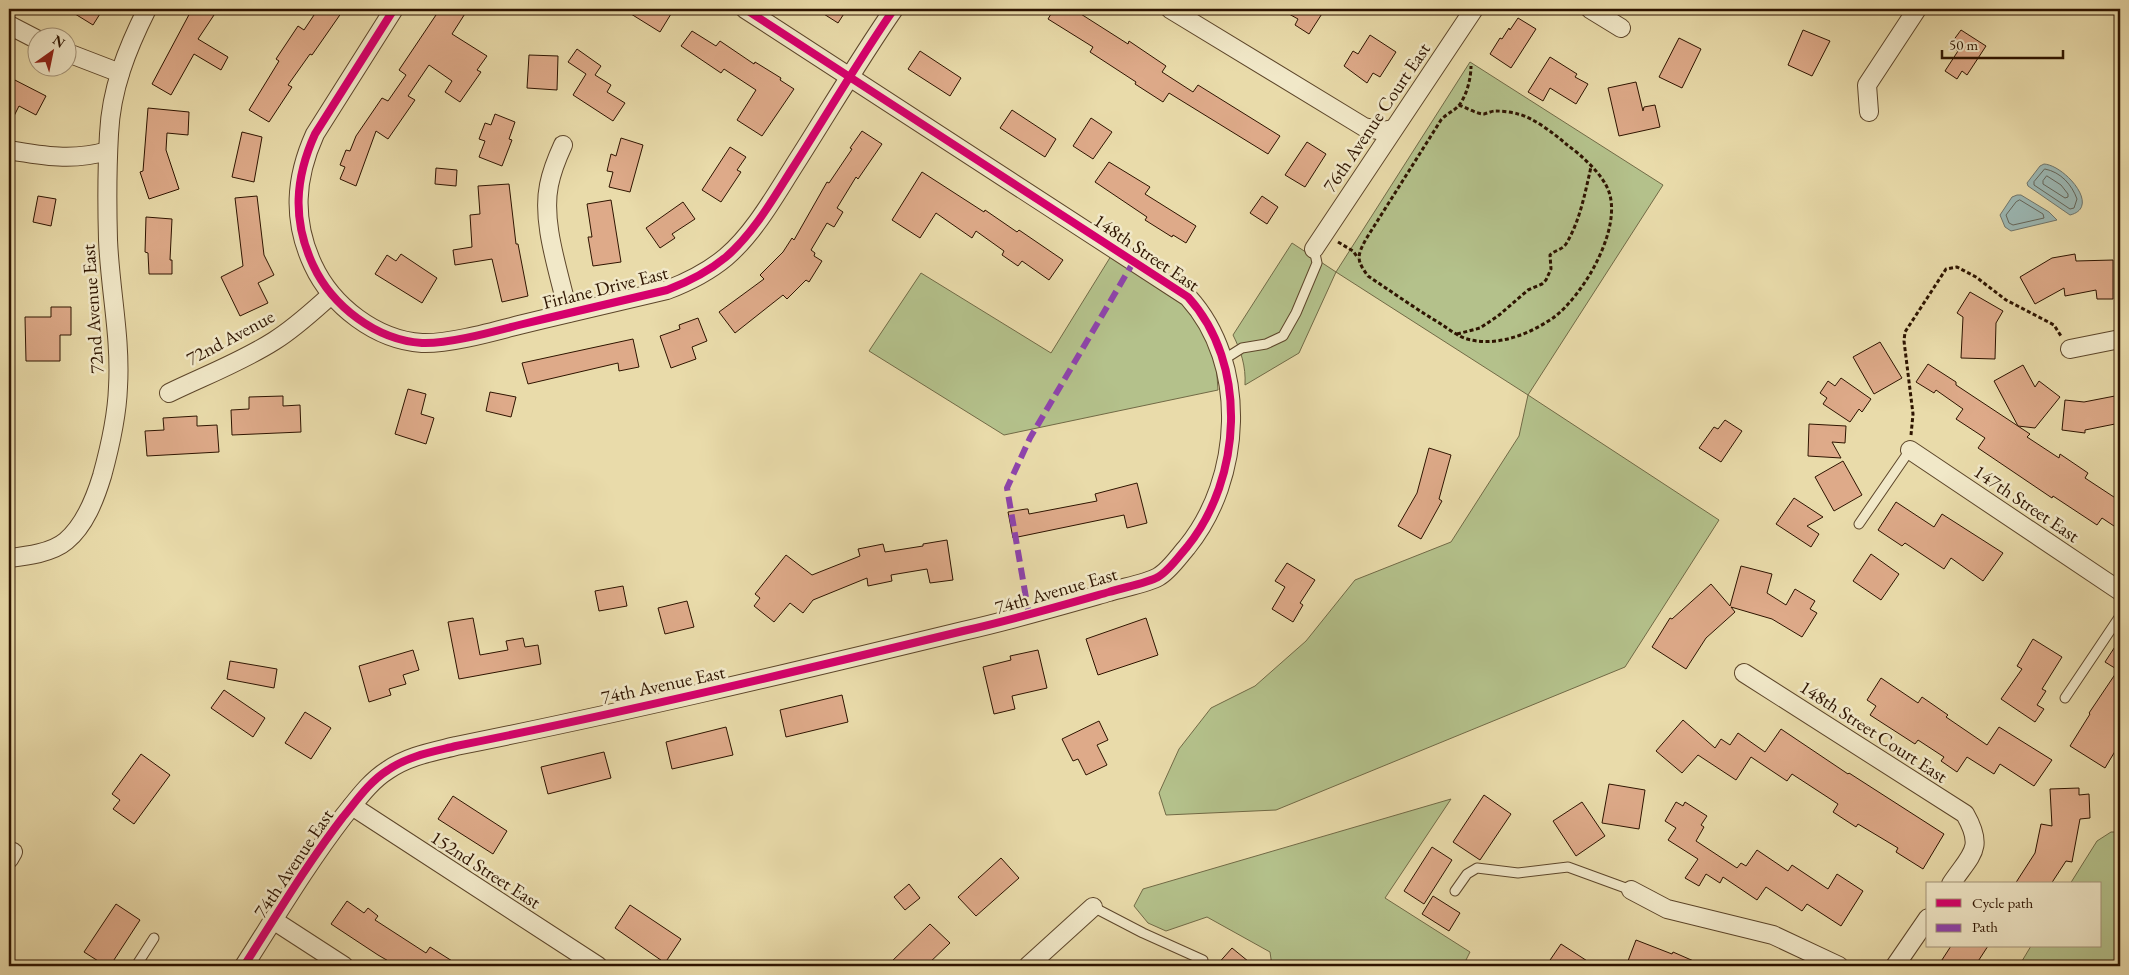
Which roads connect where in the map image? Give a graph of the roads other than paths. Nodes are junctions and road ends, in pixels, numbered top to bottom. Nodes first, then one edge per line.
1 (146, 9) edge
2 (394, 9) edge
3 (745, 9) edge
4 (894, 9) edge
5 (1170, 9) edge
6 (1474, 9) edge
7 (1590, 9) edge
8 (1917, 9) edge
9 (9, 25) edge
10 (1621, 28) dead end
11 (28, 35) edge
12 (78, 57) edge
13 (120, 73) junction
14 (847, 80) junction
15 (1870, 112) dead end
16 (1393, 129) junction
17 (563, 145) dead end
18 (9, 150) edge
19 (103, 152) junction
20 (1314, 249) joint
21 (331, 295) junction
22 (568, 313) junction
23 (2120, 340) edge
24 (2070, 349) road end
25 (1223, 360) junction
26 (169, 393) dead end
27 (1910, 450) joint
28 (1859, 524) dead end
29 (9, 558) edge
30 (1177, 559) joint
31 (2120, 591) edge
32 (2120, 616) edge
33 (1744, 673) dead end
34 (2065, 698) dead end
35 (352, 806) junction
36 (1952, 882) edge
37 (1632, 890) joint
38 (1455, 891) dead end
39 (1093, 907) joint
40 (273, 920) junction
41 (1926, 921) edge
42 (154, 938) dead end
43 (1203, 960) dead end
44 (136, 966) edge
45 (244, 966) edge
46 (344, 966) edge
47 (598, 966) edge
48 (1028, 966) edge
49 (1839, 966) edge
50 (1895, 966) edge

1 - 13 street, 72nd Avenue East
2 - 21 street, Firlane Drive East
3 - 14 street, 148th Street East
4 - 14 street, Firlane Drive East
5 - 16 street
6 - 16 street, 76th Avenue Court East
7 - 10 street
8 - 15 street
9 - 11 street
12 - 13 street
13 - 19 street, 72nd Avenue East
14 - 22 street, Firlane Drive East
14 - 25 street, 148th Street East
16 - 20 street, 76th Avenue Court East
17 - 22 street
18 - 19 street
19 - 29 street, 72nd Avenue East
20 - 25 lane
21 - 22 street, Firlane Drive East
21 - 26 street, 72nd Avenue
23 - 24 street
25 - 30 street, 148th Street East
27 - 28 lane
27 - 31 street, 147th Street East
30 - 35 street, 74th Avenue East
32 - 34 lane
33 - 36 street, 148th Street Court East
35 - 40 street, 74th Avenue East
35 - 47 street, 152nd Street East
37 - 38 lane
37 - 49 street
39 - 43 lane
39 - 48 street
40 - 45 street, 74th Avenue East
40 - 46 street
41 - 50 street
42 - 44 lane

